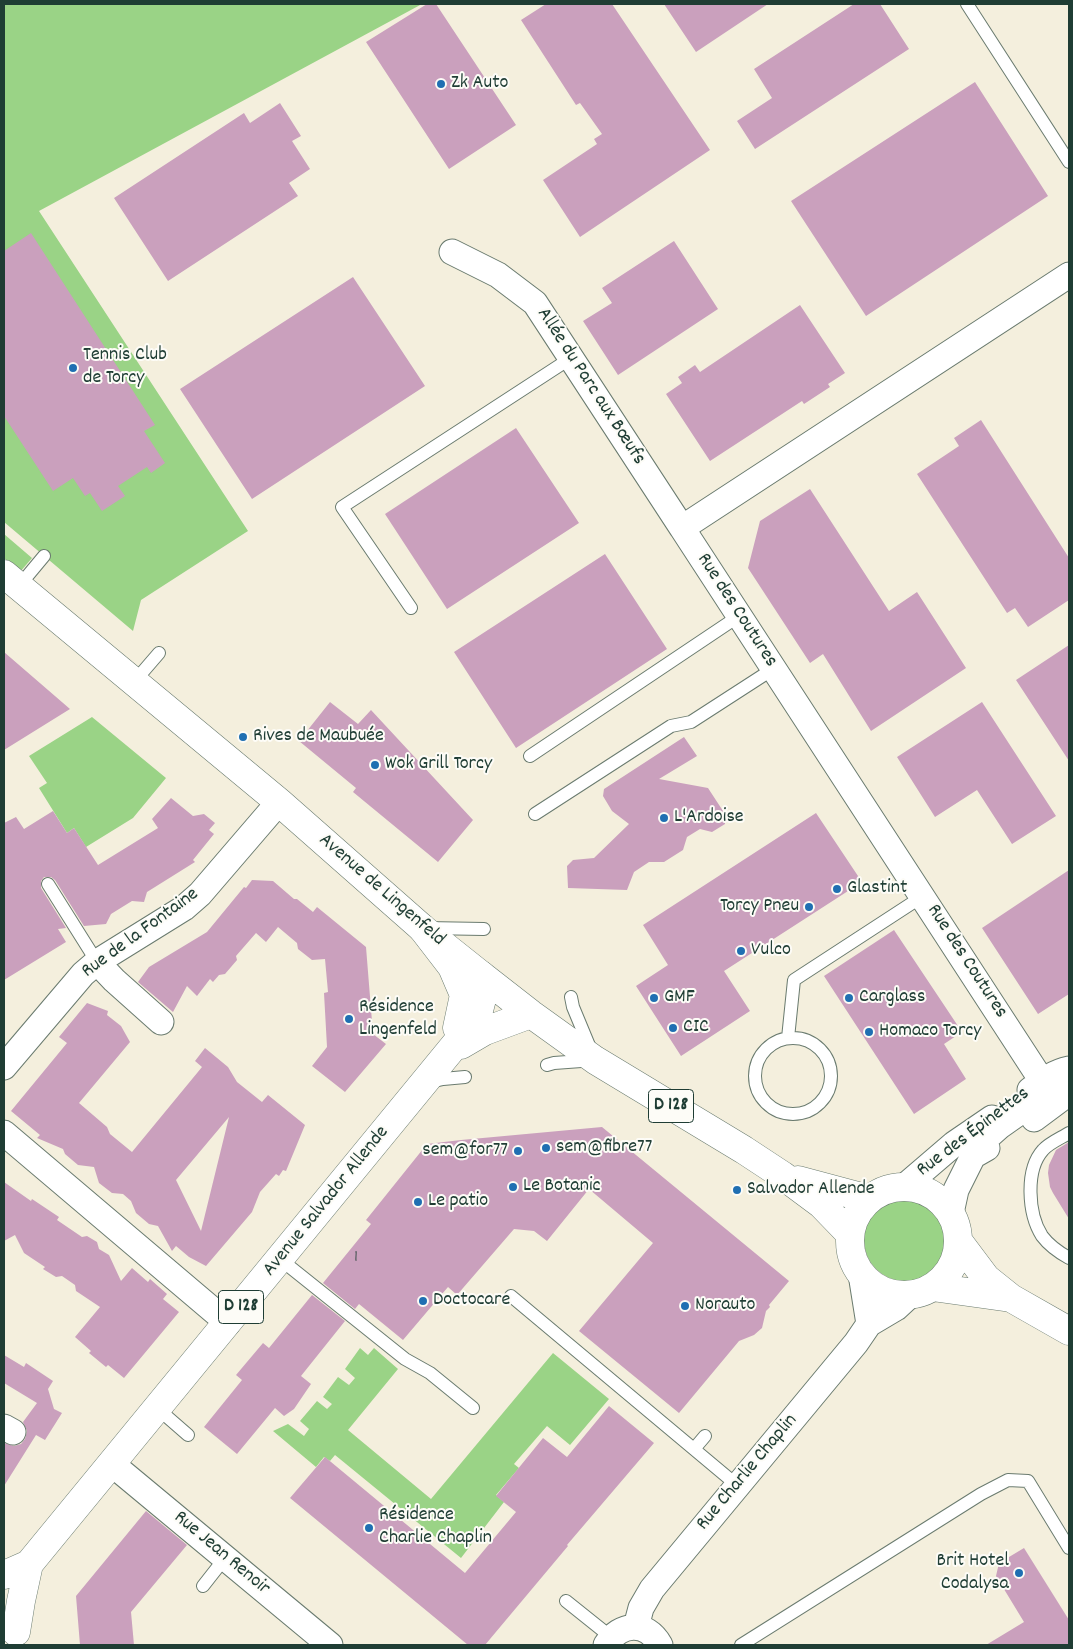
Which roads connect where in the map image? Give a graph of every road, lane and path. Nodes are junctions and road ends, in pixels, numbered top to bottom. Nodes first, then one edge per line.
1 (967, 4) edge
2 (1069, 162) edge
3 (452, 252) dead end
4 (1069, 275) edge
5 (571, 358) junction
6 (682, 528) junction
7 (44, 556) dead end
8 (11, 580) edge
9 (412, 608) dead end
10 (739, 616) junction
11 (159, 653) dead end
12 (773, 669) junction
13 (134, 682) junction
14 (530, 756) dead end
15 (279, 802) junction
16 (535, 814) dead end
17 (48, 884) dead end
18 (923, 896) junction
19 (422, 928) junction
20 (484, 929) dead end
21 (97, 962) junction
22 (481, 975) junction
23 (571, 997) dead end
24 (524, 1009) junction
25 (477, 1018) junction
26 (161, 1022) dead end
27 (788, 1038) junction
28 (453, 1049) junction
29 (595, 1060) junction
30 (547, 1065) dead end
31 (4, 1066) edge
32 (1069, 1069) edge
33 (465, 1077) dead end
34 (1042, 1081) junction
35 (425, 1083) junction
36 (1069, 1092) edge
37 (4, 1133) edge
38 (1069, 1133) edge
39 (973, 1156) junction
40 (782, 1175) junction
41 (905, 1186) junction
42 (869, 1199) junction
43 (951, 1213) junction
44 (850, 1234) junction
45 (959, 1242) junction
46 (1069, 1258) edge
47 (280, 1259) junction
48 (861, 1274) junction
49 (921, 1291) junction
50 (511, 1296) dead end
51 (1011, 1298) junction
52 (228, 1323) junction
53 (869, 1324) junction
54 (1069, 1331) edge
55 (157, 1408) junction
56 (473, 1408) dead end
57 (188, 1435) dead end
58 (705, 1436) dead end
59 (694, 1449) junction
60 (112, 1464) junction
61 (738, 1486) junction
62 (1069, 1548) edge
63 (225, 1558) junction
64 (29, 1564) junction
65 (4, 1575) edge
66 (203, 1586) dead end
67 (566, 1602) dead end
68 (636, 1627) junction
69 (13, 1629) edge
70 (608, 1641) edge
71 (330, 1645) edge
72 (660, 1645) edge
73 (741, 1645) edge

1 - 2 lane
3 - 5 street, Allée du Parc aux Bœufs
4 - 6 street
5 - 6 street, Allée du Parc aux Bœufs
5 - 9 lane
6 - 10 street, Rue des Coutures
7 - 8 lane
8 - 13 main road, Avenue de Lingenfeld / D 128
10 - 12 street, Rue des Coutures
10 - 14 lane
11 - 13 lane
12 - 16 lane
12 - 18 street, Rue des Coutures
13 - 15 main road, Avenue de Lingenfeld / D 128
15 - 19 main road, Avenue de Lingenfeld / D 128
15 - 21 street, Rue de la Fontaine
17 - 21 lane
18 - 27 lane
18 - 34 street, Rue des Coutures
19 - 20 lane
19 - 22 main road, Avenue de Lingenfeld / D 128
19 - 28 main road
21 - 26 street
21 - 31 street, Rue de la Fontaine
22 - 24 main road, Avenue de Lingenfeld / D 128
22 - 25 main road, Avenue Salvador Allende / D 128
23 - 29 lane
24 - 25 main road
24 - 28 main road, Avenue Salvador Allende
24 - 29 main road, Avenue de Lingenfeld / D 128
25 - 28 main road, Avenue Salvador Allende / D 128
27 - 27 lane
28 - 35 main road, Avenue Salvador Allende / D 128
29 - 30 lane
29 - 40 main road, Avenue de Lingenfeld / D 128
32 - 34 street, Rue des Épinettes
33 - 35 lane
34 - 39 street, Rue des Épinettes
34 - 41 street, Rue des Épinettes
35 - 47 main road, Avenue Salvador Allende / D 128
36 - 39 street, Rue des Épinettes
37 - 52 street
38 - 46 lane
39 - 43 street, Rue des Épinettes
40 - 42 main road, Avenue de Lingenfeld / D 128
40 - 44 main road, Avenue de Lingenfeld / D 128
41 - 42 main road
41 - 43 main road
42 - 44 main road
43 - 45 main road
44 - 48 main road
45 - 49 main road
45 - 51 main road
47 - 52 main road, Avenue Salvador Allende / D 128
47 - 56 lane
48 - 49 main road
48 - 53 street
49 - 51 main road
49 - 53 street, Rue Charlie Chaplin
50 - 59 lane
51 - 54 main road
52 - 55 main road, Avenue Salvador Allende / D 128
53 - 61 street, Rue Charlie Chaplin
55 - 57 lane
55 - 60 main road, Avenue Salvador Allende / D 128
58 - 59 lane
59 - 61 lane
60 - 63 street, Rue Jean Renoir
60 - 64 main road, Avenue Salvador Allende / D 128
61 - 68 street, Rue Charlie Chaplin
62 - 73 lane
63 - 66 lane
63 - 71 street, Rue Jean Renoir
64 - 65 main road, Avenue Salvador Allende / D 128
64 - 69 main road, Avenue Salvador Allende / D 128
67 - 70 lane
68 - 70 street
68 - 72 street

